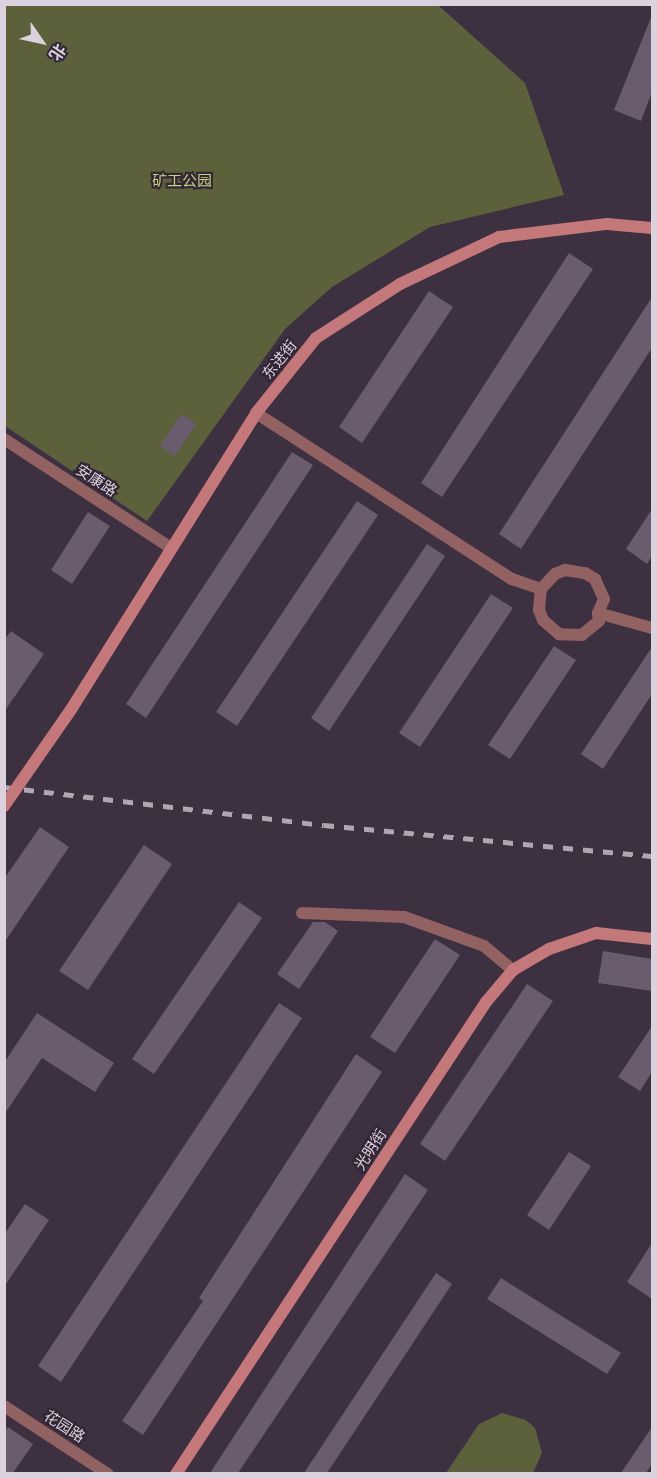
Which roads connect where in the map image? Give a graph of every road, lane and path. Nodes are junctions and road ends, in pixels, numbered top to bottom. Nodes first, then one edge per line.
1 (652, 228) edge
2 (256, 413) junction
3 (4, 439) edge
4 (171, 548) junction
5 (541, 589) junction
6 (598, 613) junction
7 (652, 628) edge
8 (4, 806) edge
9 (303, 914) dead end
10 (652, 939) edge
11 (513, 970) junction
12 (4, 1406) edge
13 (108, 1473) edge
14 (176, 1473) edge

1 - 2 main road, 东进街
2 - 4 main road, 东进街
2 - 5 street
3 - 4 street, 安康路
4 - 8 main road, 东进街, bridge
5 - 6 street
5 - 6 street
6 - 7 street
9 - 11 street
10 - 11 main road, 光明街
11 - 14 main road, 光明街
12 - 13 street, 花园路

